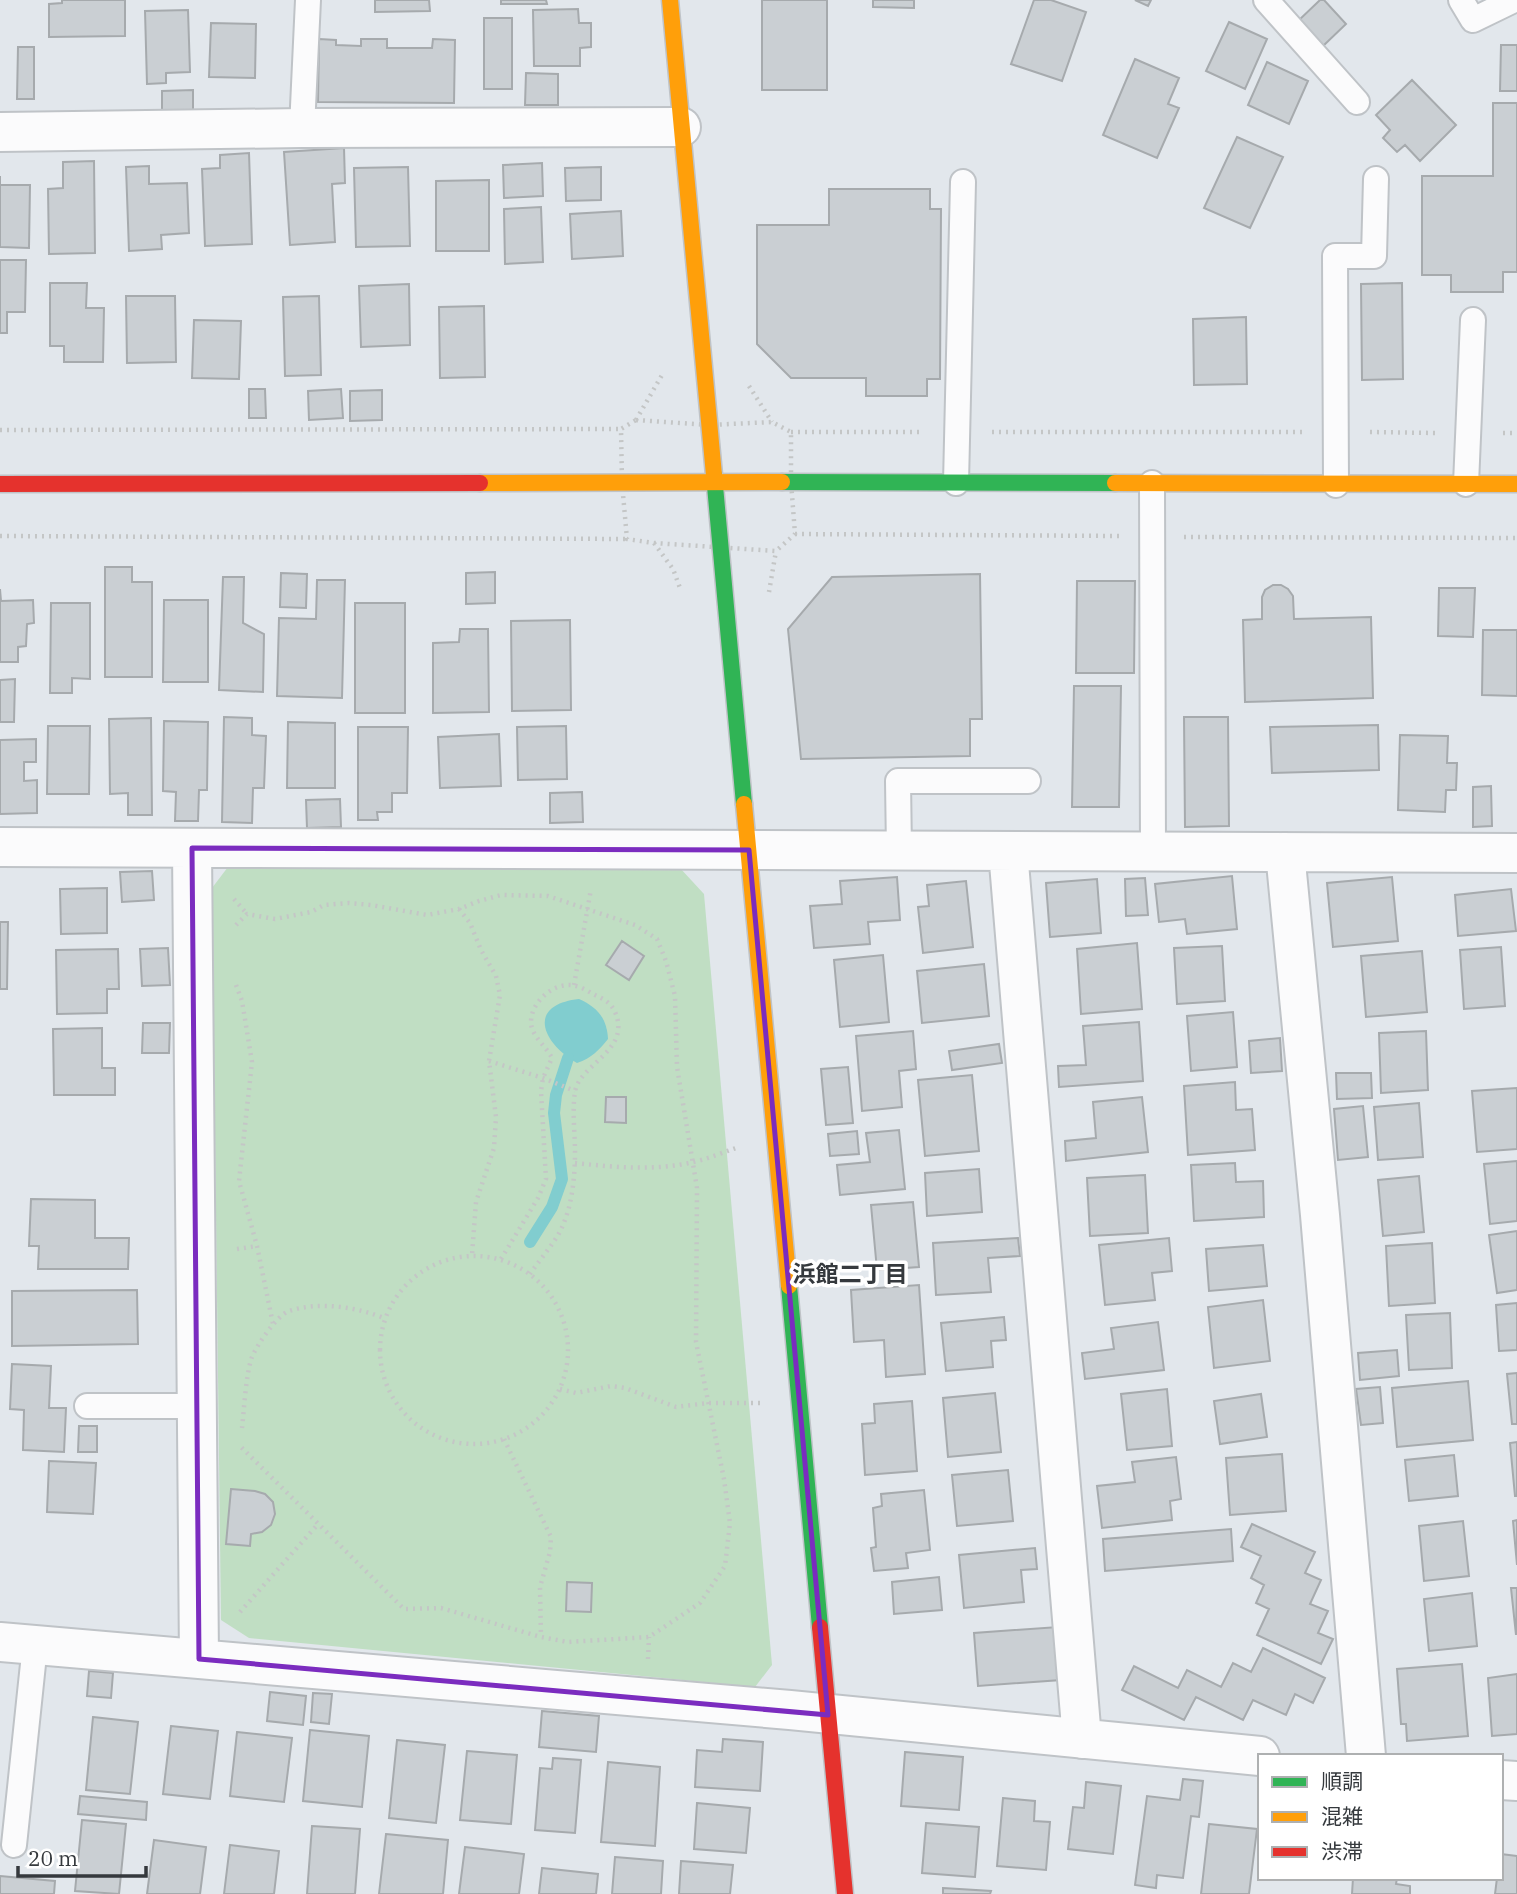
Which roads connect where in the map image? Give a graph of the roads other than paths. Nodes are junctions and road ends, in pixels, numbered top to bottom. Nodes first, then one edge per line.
1 (309, 0) edge
2 (670, 0) edge
3 (1266, 0) edge
4 (1461, 0) edge
5 (1514, 0) edge
6 (1357, 102) dead end
7 (681, 127) junction
8 (302, 128) junction
9 (0, 132) edge
10 (1376, 179) dead end
11 (963, 182) dead end
12 (1473, 320) dead end
13 (716, 482) junction
14 (956, 483) junction
15 (1152, 483) junction
16 (0, 484) edge
17 (1465, 484) junction
18 (1517, 484) edge
19 (1336, 485) junction
20 (1028, 780) dead end
21 (0, 847) edge
22 (192, 849) junction
23 (749, 850) junction
24 (899, 851) junction
25 (1008, 851) junction
26 (1153, 852) junction
27 (1285, 852) junction
28 (1517, 853) edge
29 (87, 1406) dead end
30 (196, 1406) junction
31 (18, 1643) edge
32 (199, 1659) junction
33 (828, 1715) junction
34 (1082, 1739) junction
35 (1366, 1754) edge
36 (1258, 1756) edge
37 (14, 1845) dead end
38 (845, 1894) edge

1 - 8 lane
2 - 7 street
3 - 6 lane
4 - 5 lane
7 - 8 street
7 - 13 street
8 - 9 street
10 - 19 lane
11 - 14 lane
12 - 17 lane
13 - 14 street
13 - 16 street
13 - 23 street
14 - 15 street
15 - 19 street
15 - 26 lane
17 - 18 street
17 - 19 street
20 - 24 lane
21 - 22 street
22 - 23 street
22 - 30 street
23 - 24 street
23 - 33 street
24 - 25 street
25 - 26 street
25 - 34 street
26 - 27 street
27 - 28 street
27 - 35 street
29 - 30 lane
30 - 32 street
31 - 32 street
31 - 37 lane
32 - 33 street
33 - 34 street
33 - 38 street
34 - 36 street

